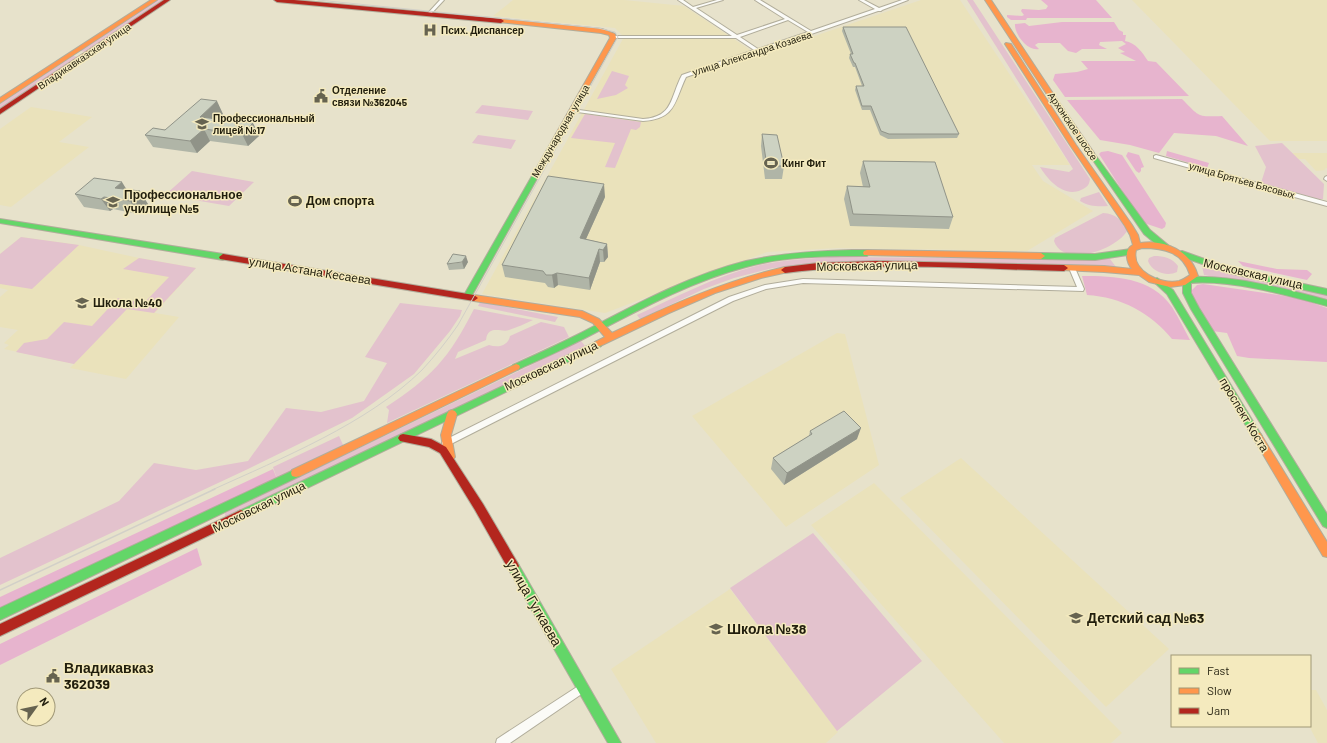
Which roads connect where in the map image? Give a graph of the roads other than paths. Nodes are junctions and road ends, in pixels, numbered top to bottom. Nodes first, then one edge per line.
1 (154, 0) edge
2 (167, 0) edge
3 (277, 0) edge
4 (442, 0) edge
5 (680, 0) edge
6 (721, 0) edge
7 (757, 0) edge
8 (861, 0) edge
9 (906, 0) edge
10 (979, 0) edge
11 (988, 0) edge
12 (693, 8) junction
13 (880, 10) junction
14 (429, 14) junction
15 (788, 19) junction
16 (812, 33) junction
17 (612, 35) junction
18 (736, 37) junction
19 (758, 51) junction
20 (0, 101) edge
21 (572, 110) junction
22 (0, 112) edge
23 (1156, 156) dead end
24 (1327, 204) edge
25 (0, 221) edge
26 (1165, 247) junction
27 (1134, 249) junction
28 (1179, 253) junction
29 (1072, 268) junction
30 (1141, 273) junction
31 (1157, 281) junction
32 (1189, 281) junction
33 (1327, 292) edge
34 (468, 297) junction
35 (1327, 303) edge
36 (600, 327) junction
37 (611, 338) junction
38 (452, 414) junction
39 (403, 438) junction
40 (446, 443) junction
41 (452, 465) junction
42 (1327, 523) edge
43 (1327, 552) edge
44 (0, 614) edge
45 (0, 630) edge
46 (583, 688) junction
47 (501, 743) edge
48 (614, 743) edge

1 - 20 main road, Владикавказская улица
2 - 22 main road, Владикавказская улица
3 - 14 main road
4 - 14 street
5 - 12 street
6 - 12 street
7 - 15 street
8 - 13 street
9 - 13 street, улица Александра Козаева
10 - 27 main road, Архонское шоссе
11 - 26 main road, Архонское шоссе
12 - 18 street
13 - 16 street, улица Александра Козаева
14 - 17 main road
15 - 16 street
15 - 18 street
16 - 19 street, улица Александра Козаева
17 - 18 street
17 - 21 main road, Международная улица
18 - 19 street
19 - 21 street, улица Александра Козаева
21 - 34 main road, Международная улица
23 - 24 street, улица Брятьев Бясовых
25 - 34 main road, улица Астана Кесаева
26 - 27 main road, Московская улица
26 - 28 main road, Московская улица
27 - 30 main road, Архонское шоссе
27 - 36 main road, Московская улица
28 - 32 main road, проспект Коста
28 - 33 main road, Московская улица
29 - 30 main road, Московская улица
29 - 37 main road, Московская улица
29 - 40 street
30 - 31 main road
31 - 32 main road, Московская улица
31 - 43 main road, проспект Коста
32 - 35 main road, Московская улица
32 - 42 main road, проспект Коста
34 - 36 main road, улица Астана Кесаева
36 - 37 main road, улица Астана Кесаева
36 - 44 main road, Московская улица
37 - 38 main road, Московская улица
38 - 39 main road, Московская улица
38 - 40 main road, улица Гугкаева
39 - 41 main road, улица Гугкаева
39 - 45 main road, Московская улица
40 - 41 main road, улица Гугкаева
41 - 46 main road, улица Гугкаева
46 - 47 street
46 - 48 main road, улица Гугкаева

